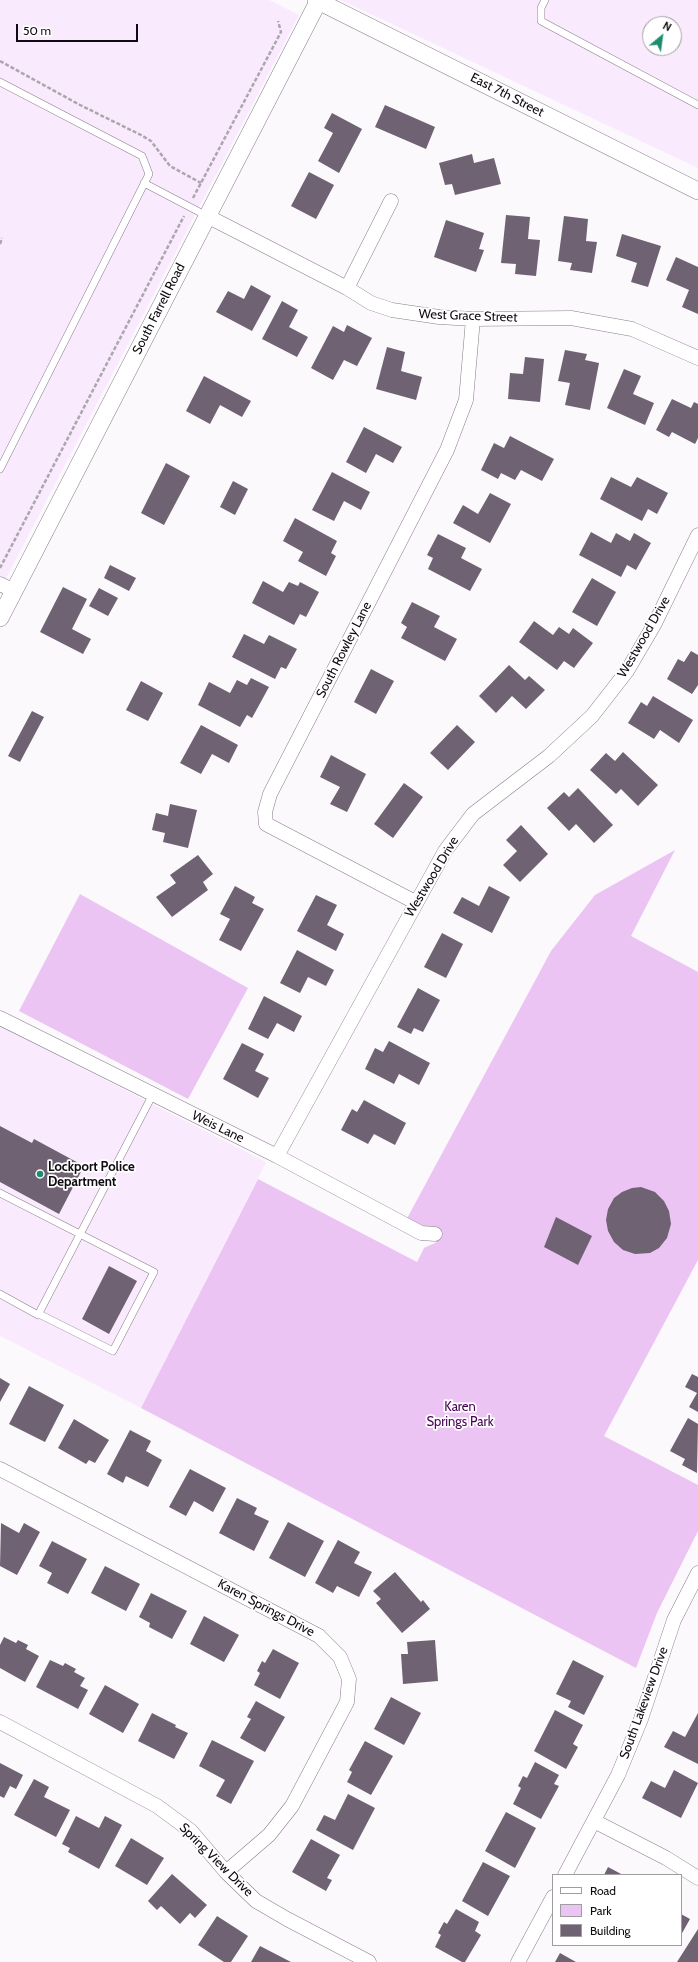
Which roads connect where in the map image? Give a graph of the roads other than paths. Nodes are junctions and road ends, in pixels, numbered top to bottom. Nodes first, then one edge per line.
1 (318, 0) edge
2 (545, 0) edge
3 (0, 82) edge
4 (698, 105) edge
5 (144, 183) junction
6 (698, 191) edge
7 (391, 201) dead end
8 (207, 216) junction
9 (347, 288) junction
10 (474, 319) junction
11 (698, 358) edge
12 (0, 469) edge
13 (698, 535) edge
14 (7, 588) edge
15 (0, 618) edge
16 (415, 902) junction
17 (0, 1018) edge
18 (153, 1094) junction
19 (277, 1156) junction
20 (0, 1193) edge
21 (435, 1234) dead end
22 (80, 1235) junction
23 (0, 1294) edge
24 (39, 1314) junction
25 (0, 1469) edge
26 (698, 1573) edge
27 (0, 1722) edge
28 (594, 1821) junction
29 (226, 1872) junction
30 (566, 1874) edge
31 (698, 1878) edge
32 (552, 1899) edge
33 (369, 1962) edge
34 (518, 1962) edge

1 - 6 street, East 7th Street
1 - 8 street, South Farrell Road
2 - 4 lane
3 - 5 lane
5 - 8 lane
5 - 12 lane
7 - 9 street
8 - 9 street, West Grace Street
8 - 14 street, South Farrell Road
9 - 10 street, West Grace Street
10 - 11 street, West Grace Street
10 - 16 street, South Rowley Lane
13 - 16 street, Westwood Drive
14 - 15 street, South Farrell Road
16 - 19 street, Westwood Drive
17 - 18 street, Weis Lane
18 - 19 street, Weis Lane
18 - 22 lane
19 - 21 street, Weis Lane
20 - 22 lane
22 - 24 lane
22 - 24 lane
23 - 24 lane
25 - 29 street, Karen Springs Drive
26 - 28 street, South Lakeview Drive
27 - 29 street, Spring View Drive
28 - 30 street, South Lakeview Drive
28 - 31 street
29 - 33 street, Spring View Drive
32 - 34 street

